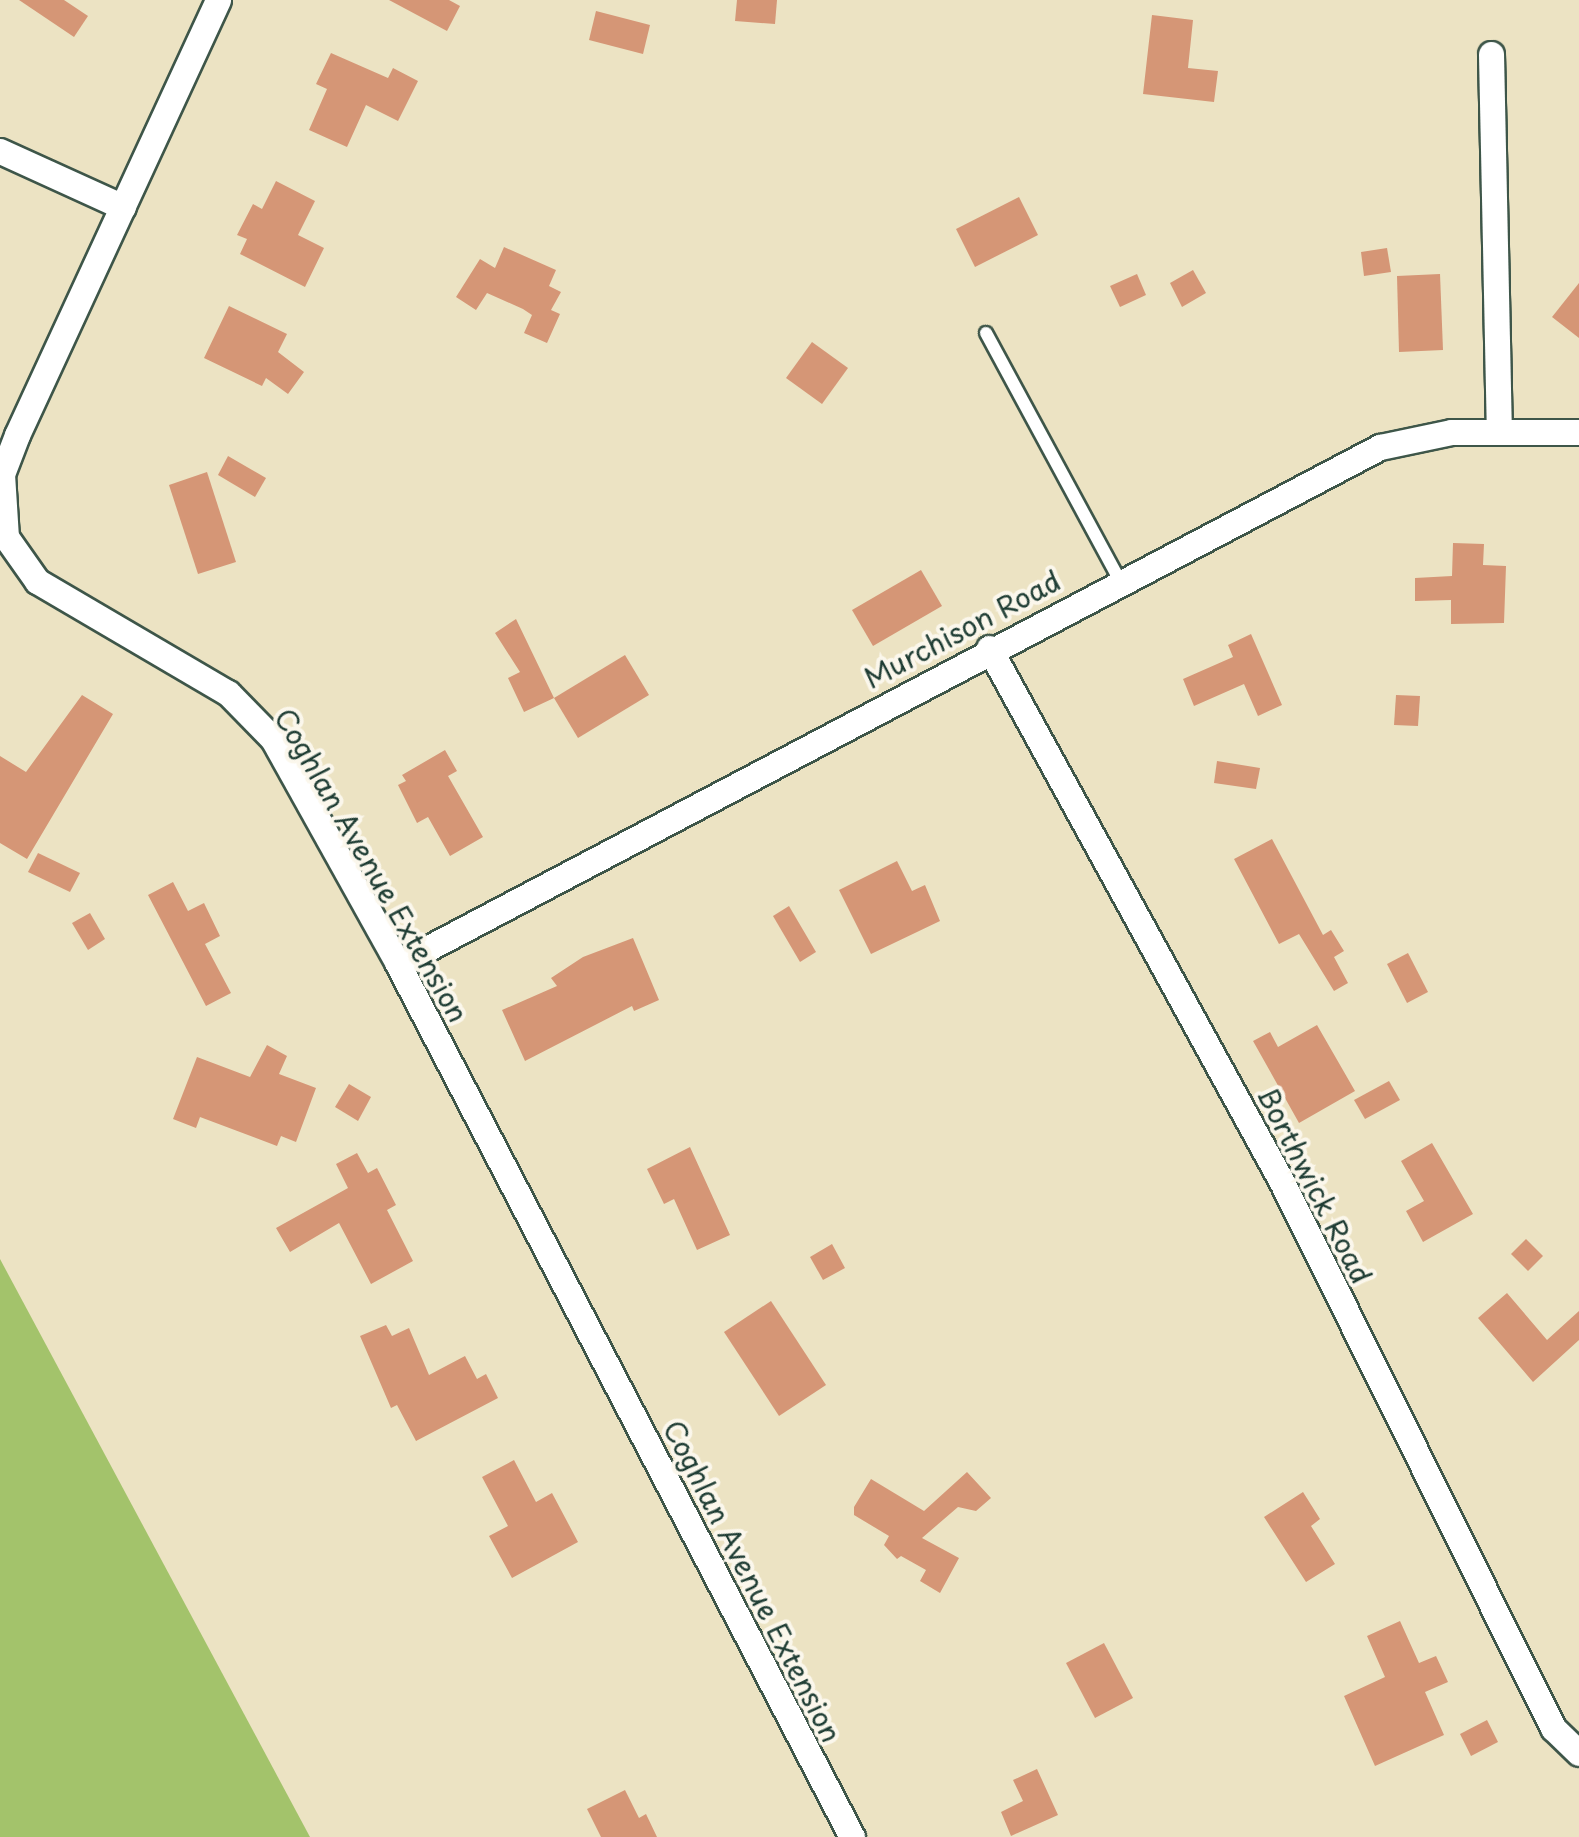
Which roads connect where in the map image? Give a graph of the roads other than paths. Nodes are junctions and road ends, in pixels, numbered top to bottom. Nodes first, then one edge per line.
1 (218, 0) edge
2 (1490, 54) dead end
3 (0, 151) edge
4 (123, 207) junction
5 (986, 334) dead end
6 (1499, 431) junction
7 (1579, 432) edge
8 (1120, 580) junction
9 (989, 648) junction
10 (398, 964) junction
11 (1579, 1752) edge
12 (852, 1837) edge

1 - 4 street, Coghlan Avenue Extension
2 - 6 street
3 - 4 street
4 - 10 street, Coghlan Avenue Extension
5 - 8 lane
6 - 7 street, Murchison Road
6 - 8 street, Murchison Road
8 - 9 street, Murchison Road
9 - 10 street, Murchison Road
9 - 11 street, Borthwick Road
10 - 12 street, Coghlan Avenue Extension

